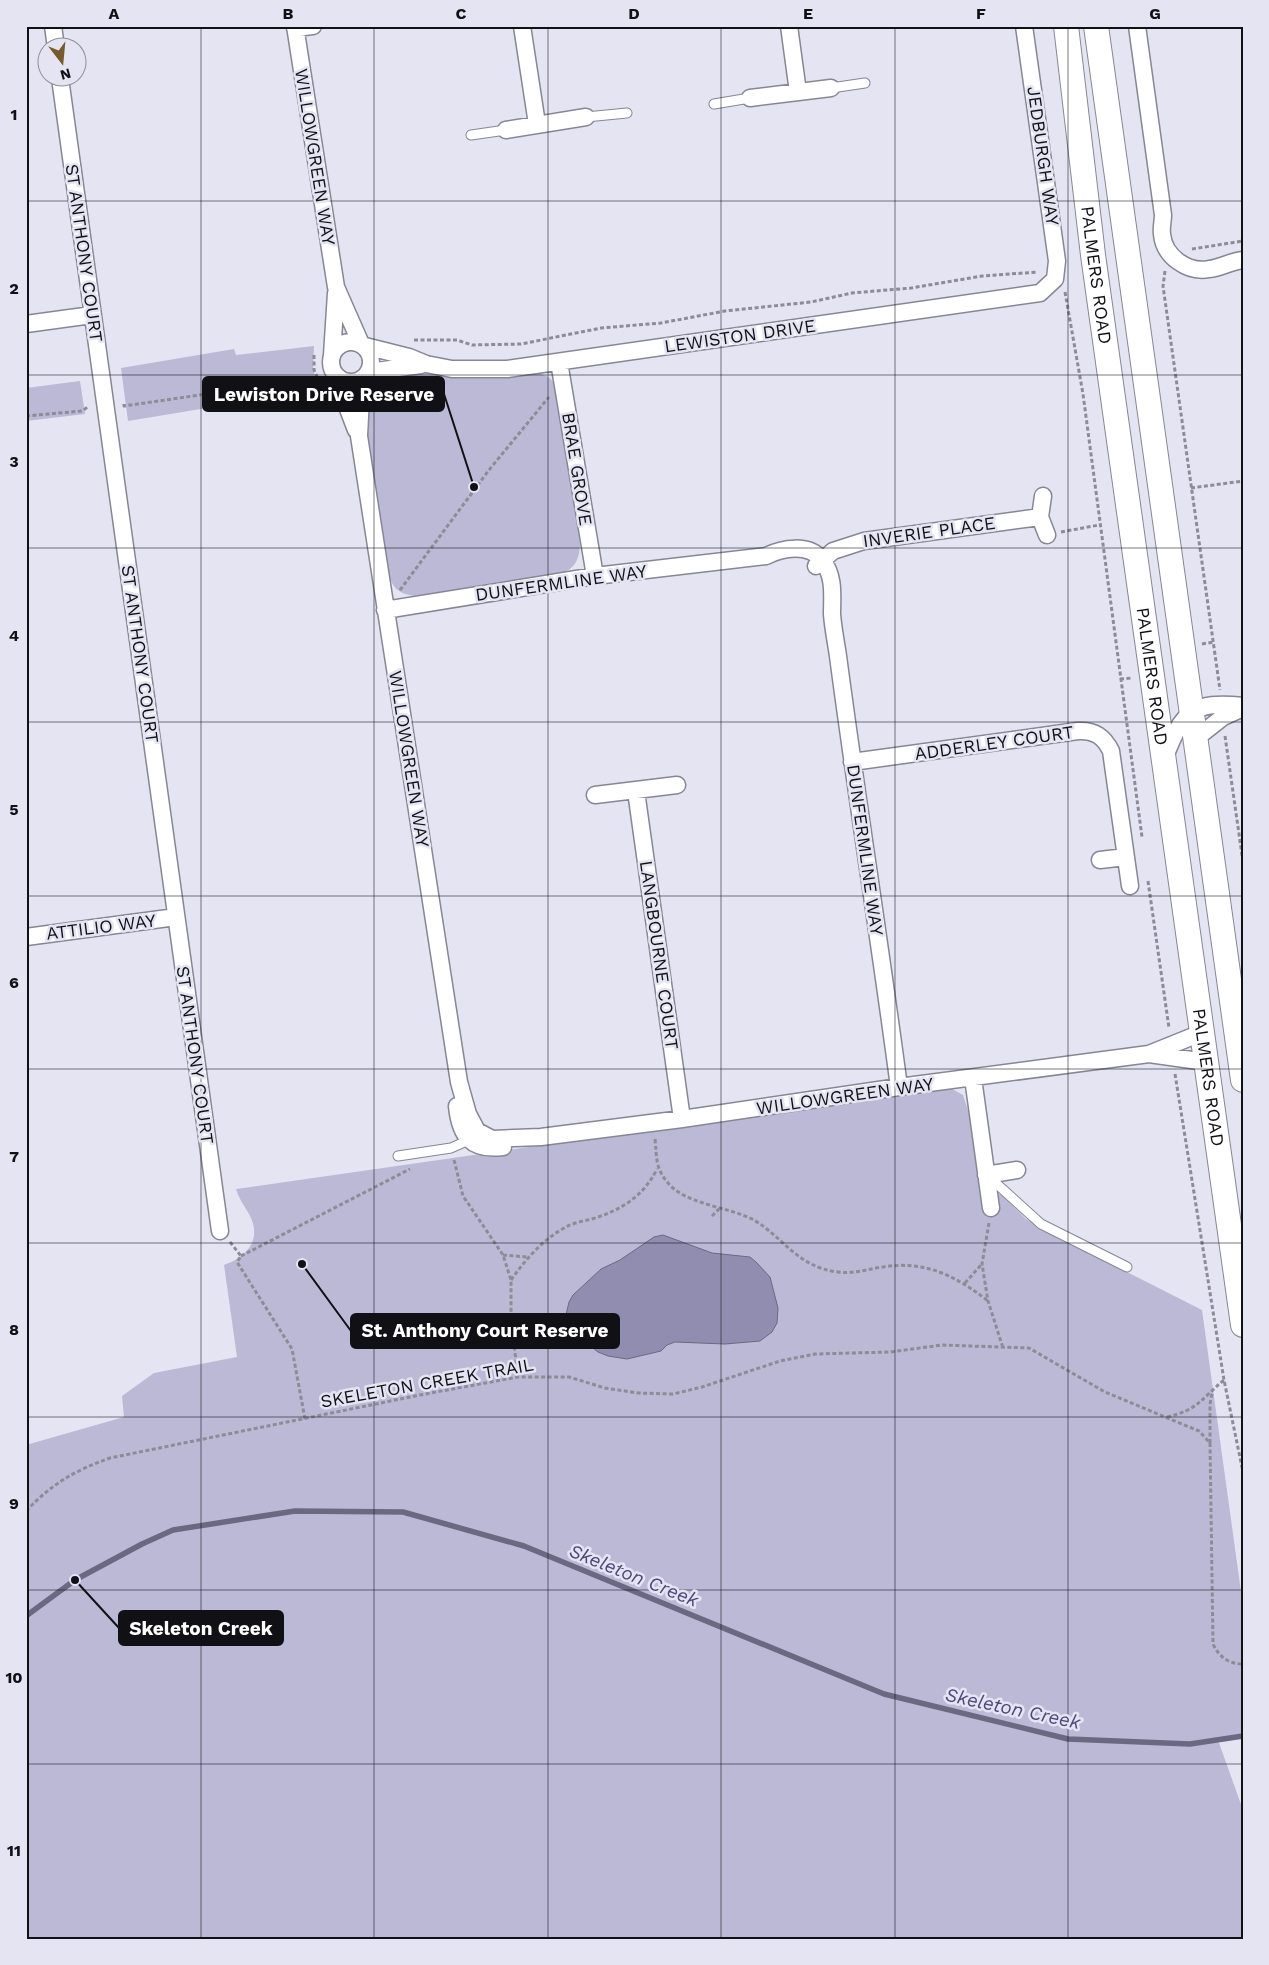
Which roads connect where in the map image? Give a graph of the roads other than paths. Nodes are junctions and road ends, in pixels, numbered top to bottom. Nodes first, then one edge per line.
1 (313, 26) edge
2 (522, 26) edge
3 (790, 26) edge
4 (1024, 26) edge
5 (1066, 26) edge
6 (1096, 26) edge
7 (1137, 26) edge
8 (295, 27) edge
9 (865, 83) dead end
10 (61, 88) edge
11 (831, 88) joint
12 (798, 92) junction
13 (750, 98) joint
14 (714, 104) dead end
15 (627, 113) dead end
16 (586, 117) joint
17 (538, 124) junction
18 (506, 130) joint
19 (471, 135) dead end
20 (1238, 260) edge
21 (1054, 280) joint
22 (336, 287) junction
23 (92, 315) junction
24 (26, 324) edge
25 (363, 345) junction
26 (332, 355) junction
27 (559, 362) junction
28 (426, 364) junction
29 (335, 374) junction
30 (367, 374) junction
31 (359, 436) junction
32 (1043, 496) dead end
33 (1040, 517) junction
34 (1051, 535) road end
35 (819, 563) junction
36 (595, 576) junction
37 (385, 610) junction
38 (1243, 707) edge
39 (1223, 710) junction
40 (1191, 712) junction
41 (1195, 739) junction
42 (852, 762) junction
43 (1164, 762) junction
44 (677, 785) dead end
45 (636, 791) junction
46 (595, 795) dead end
47 (1126, 856) junction
48 (1100, 860) dead end
49 (1130, 886) dead end
50 (176, 917) junction
51 (26, 937) edge
52 (1201, 1033) junction
53 (1172, 1051) junction
54 (1206, 1062) junction
55 (973, 1078) junction
56 (1243, 1080) edge
57 (899, 1087) junction
58 (682, 1119) junction
59 (473, 1136) junction
60 (398, 1156) dead end
61 (1017, 1170) dead end
62 (986, 1175) junction
63 (991, 1208) road end
64 (220, 1231) road end
65 (1127, 1267) dead end
66 (1243, 1325) edge

1 - 8 street
2 - 17 street
3 - 12 street
4 - 21 street, JEDBURGH WAY
5 - 43 main road, PALMERS ROAD
6 - 40 main road, PALMERS ROAD
7 - 20 street
8 - 22 street, WILLOWGREEN WAY
9 - 11 lane
10 - 23 street, ST ANTHONY COURT
11 - 12 street
12 - 13 street
13 - 14 lane
15 - 16 lane
16 - 17 street
17 - 18 street
18 - 19 lane
21 - 27 street, LEWISTON DRIVE
22 - 25 street, WILLOWGREEN WAY
22 - 26 street, WILLOWGREEN WAY
23 - 24 street
23 - 50 street, ST ANTHONY COURT
25 - 26 street
25 - 28 street, LEWISTON DRIVE
25 - 30 street
26 - 29 street
27 - 28 street, LEWISTON DRIVE
27 - 36 street, BRAE GROVE
28 - 30 street, LEWISTON DRIVE
29 - 30 street
29 - 31 street, WILLOWGREEN WAY
30 - 31 street, WILLOWGREEN WAY
31 - 37 street, WILLOWGREEN WAY
32 - 33 street
33 - 34 street
33 - 35 street, INVERIE PLACE
35 - 36 street, DUNFERMLINE WAY
35 - 42 street, DUNFERMLINE WAY
36 - 37 street, DUNFERMLINE WAY
37 - 59 street, WILLOWGREEN WAY
38 - 39 street
39 - 40 street
39 - 41 street
40 - 41 main road, PALMERS ROAD
40 - 43 street
41 - 56 main road, PALMERS ROAD
42 - 47 street, ADDERLEY COURT
42 - 57 street, DUNFERMLINE WAY
43 - 52 main road, PALMERS ROAD
44 - 45 street
45 - 46 street
45 - 58 street, LANGBOURNE COURT
47 - 48 street
47 - 49 street, ADDERLEY COURT
50 - 51 street, ATTILIO WAY
50 - 64 street, ST ANTHONY COURT
52 - 53 street, WILLOWGREEN WAY
52 - 54 main road, PALMERS ROAD
53 - 54 street
53 - 55 street, WILLOWGREEN WAY
54 - 66 main road, PALMERS ROAD
55 - 57 street, WILLOWGREEN WAY
55 - 62 street
57 - 58 street, WILLOWGREEN WAY
58 - 59 street, WILLOWGREEN WAY
59 - 60 lane
61 - 62 street
62 - 63 street
62 - 65 lane

